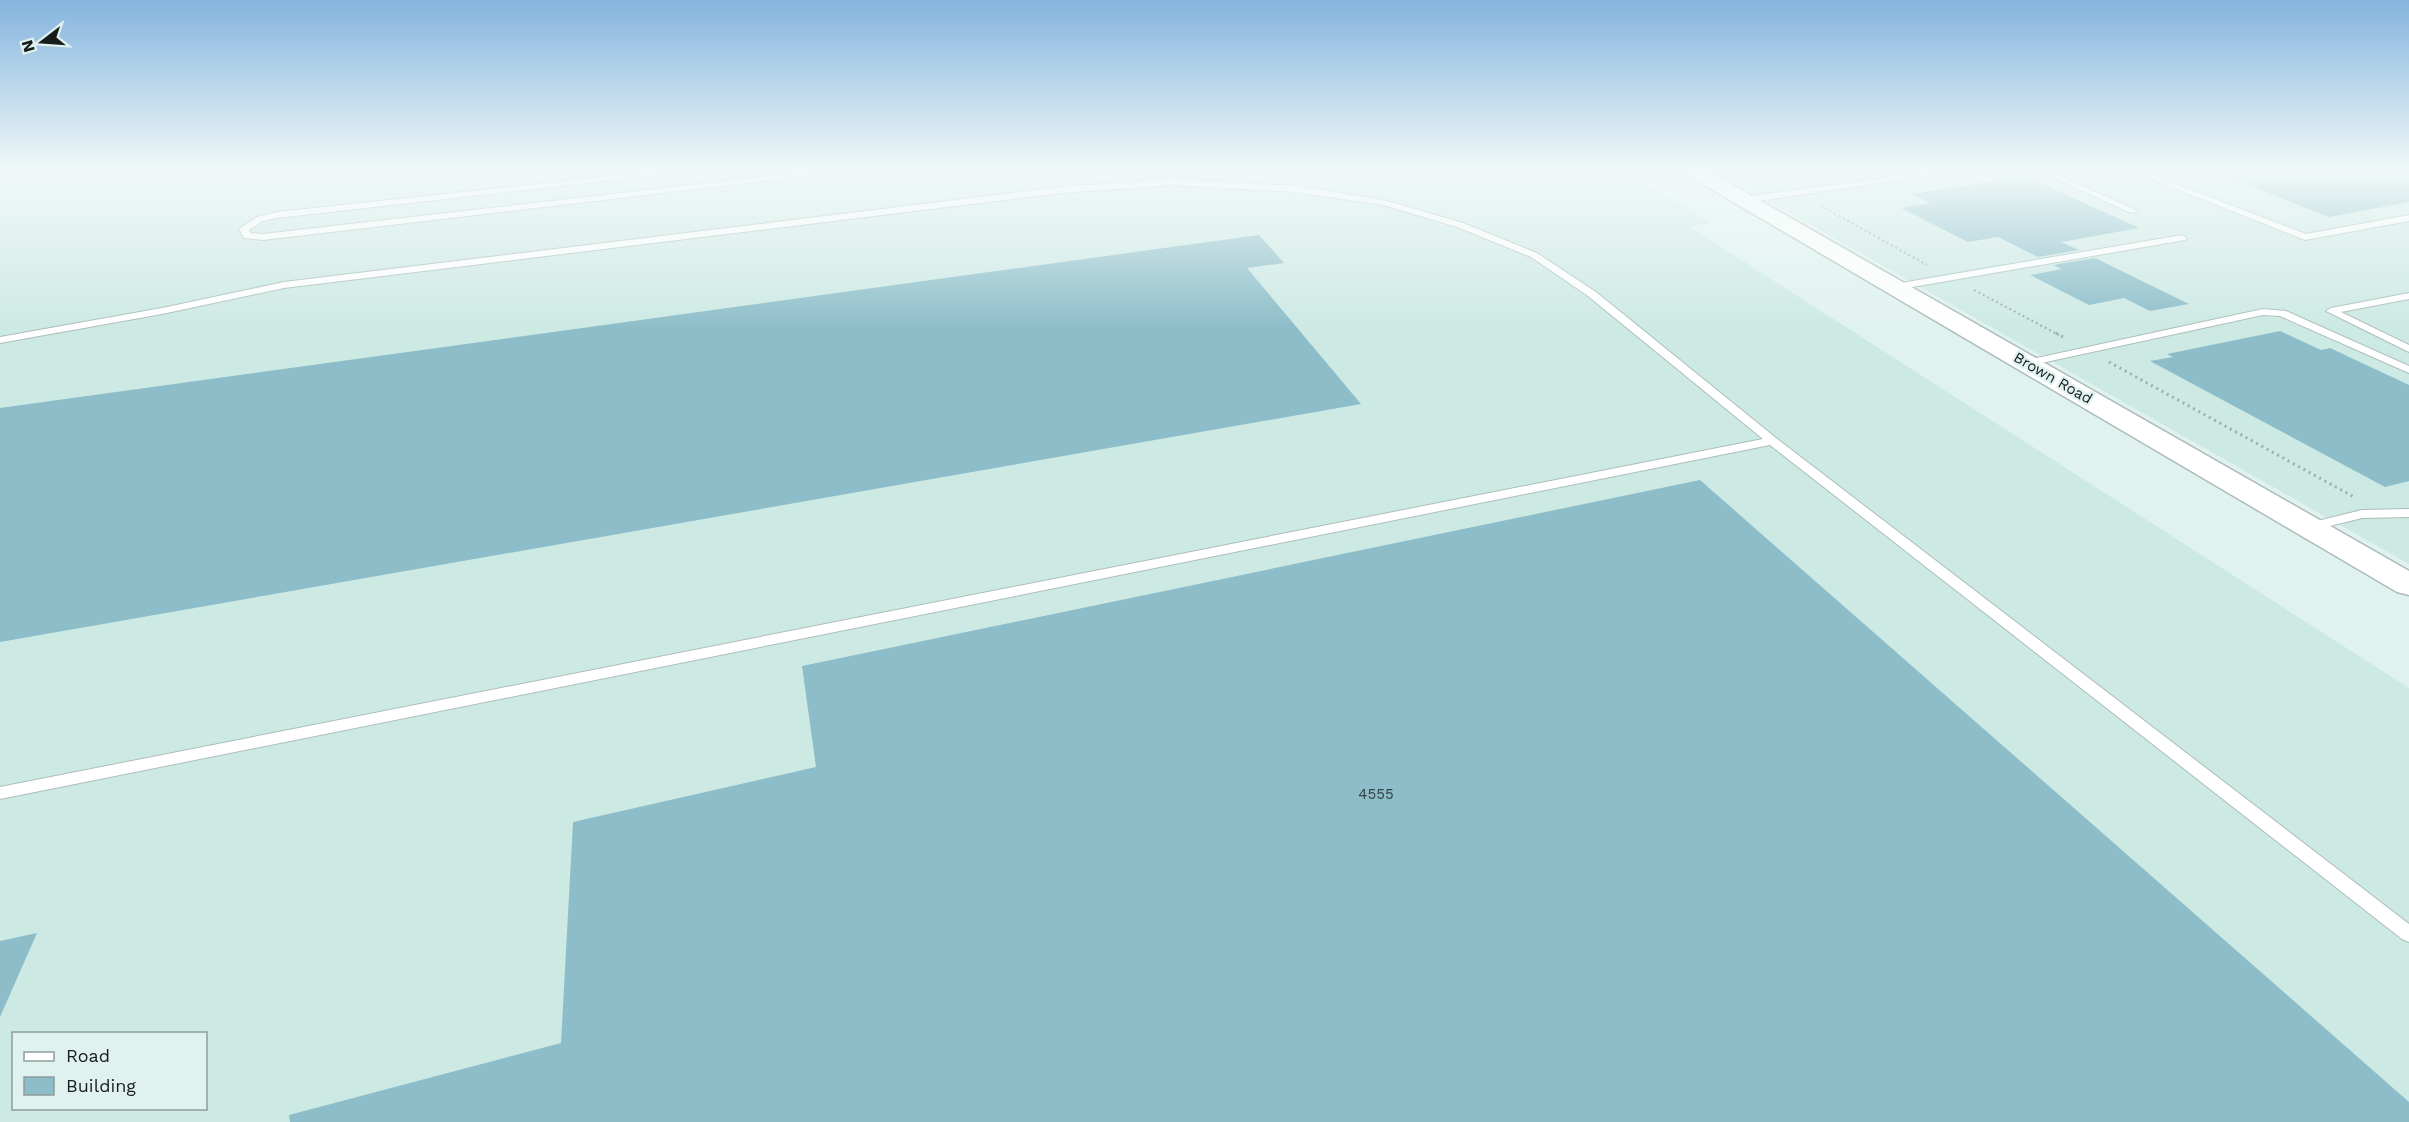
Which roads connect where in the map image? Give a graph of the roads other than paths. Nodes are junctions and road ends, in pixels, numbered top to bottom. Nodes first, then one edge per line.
1 (251, 224) edge
2 (371, 224) edge
3 (781, 224) edge
4 (1458, 224) edge
5 (1787, 224) edge
6 (2272, 224) edge
7 (2374, 224) edge
8 (2182, 238) dead end
9 (1895, 287) junction
10 (2409, 296) edge
11 (0, 339) edge
12 (2409, 349) edge
13 (2027, 363) junction
14 (2409, 370) edge
15 (1772, 441) junction
16 (2409, 513) edge
17 (2310, 527) junction
18 (2409, 585) edge
19 (0, 793) edge
20 (2409, 934) edge

1 - 2 lane
3 - 11 lane
4 - 15 lane
5 - 9 main road, Brown Road
6 - 7 lane
8 - 9 lane
9 - 13 main road, Brown Road
10 - 12 lane
13 - 14 lane
13 - 17 main road, Brown Road
15 - 19 lane
15 - 20 lane
16 - 17 lane
17 - 18 main road, Brown Road

